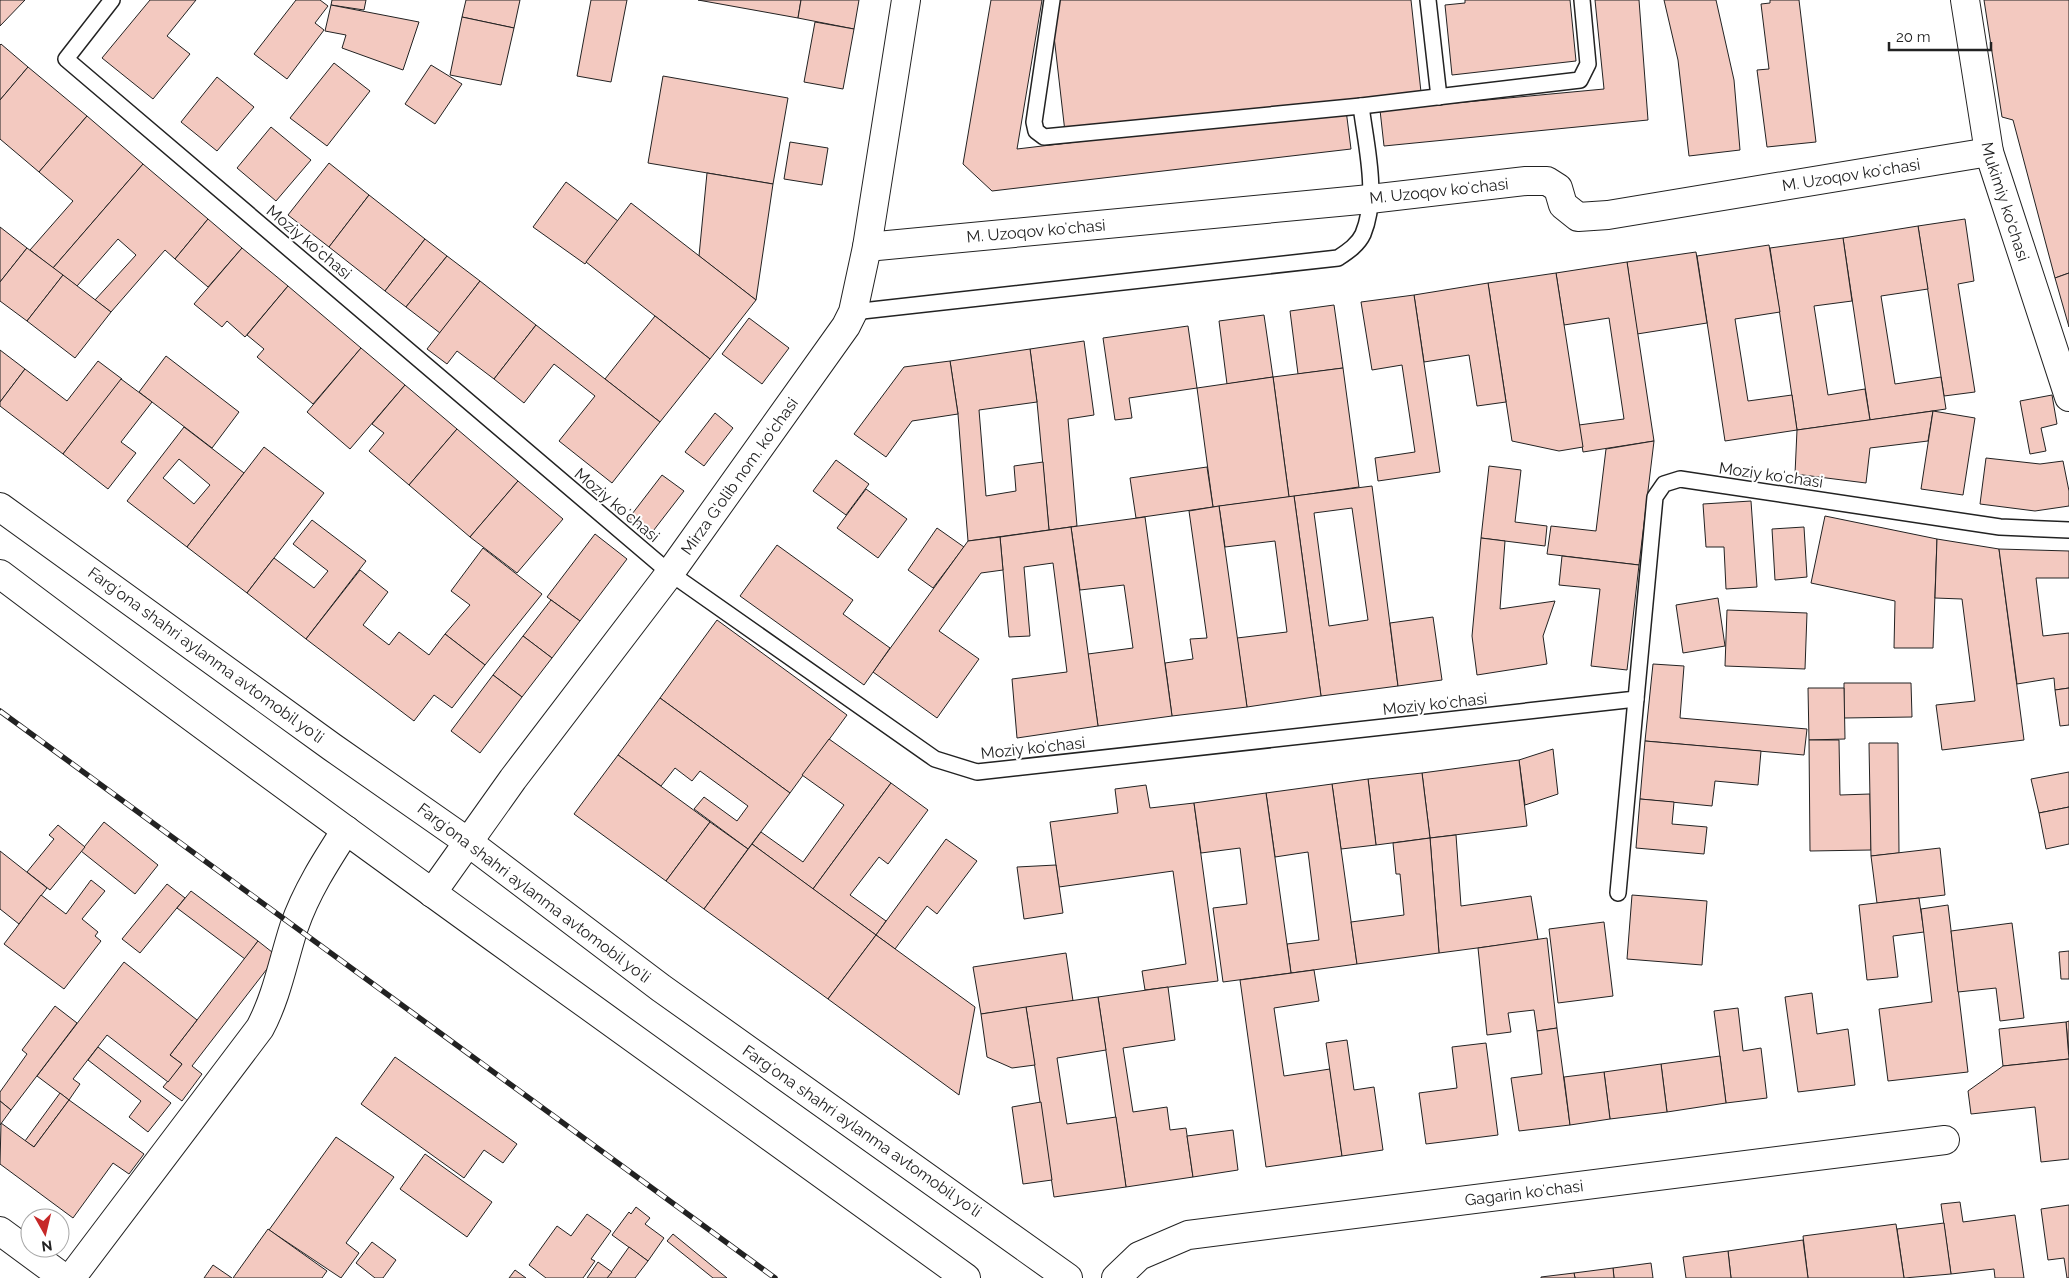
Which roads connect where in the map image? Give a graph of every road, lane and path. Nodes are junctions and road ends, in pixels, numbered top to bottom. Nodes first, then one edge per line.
1 (112, 0) edge
2 (906, 0) edge
3 (1052, 0) edge
4 (1428, 0) edge
5 (1582, 0) edge
6 (1965, 0) edge
7 (1439, 97) junction
8 (1361, 106) junction
9 (1989, 152) junction
10 (1370, 199) junction
11 (868, 247) junction
12 (853, 312) junction
13 (2069, 397) edge
14 (0, 507) edge
15 (2069, 530) edge
16 (670, 573) junction
17 (0, 574) edge
18 (1636, 699) junction
19 (346, 830) junction
20 (468, 842) junction
21 (432, 893) junction
22 (1618, 893) dead end
23 (1945, 1140) dead end
24 (0, 1231) edge
25 (64, 1278) edge
26 (71, 1278) edge
27 (966, 1278) edge
28 (1068, 1278) edge
29 (1116, 1278) edge

1 - 16 lane, Moziy koʻchasi
2 - 11 main road, Mirza G‘olib nom. ko‘chasi
3 - 8 lane
4 - 7 lane
5 - 7 lane
6 - 9 main road, Mukimiy ko'chasi
7 - 8 lane
8 - 10 lane
9 - 10 main road, M. Uzoqov koʻchasi
9 - 13 main road, Mukimiy ko'chasi
10 - 11 main road, M. Uzoqov koʻchasi
10 - 12 lane
11 - 12 main road, Mirza G‘olib nom. ko‘chasi
12 - 16 main road, Mirza G‘olib nom. ko‘chasi
14 - 20 main road, Fargʻona shahri aylanma avtomobil yoʻli
15 - 18 lane, Moziy koʻchasi
16 - 18 lane, Moziy koʻchasi
16 - 20 main road, Mirza G‘olib nom. ko‘chasi
17 - 19 main road
18 - 22 lane
19 - 21 main road
19 - 26 main road
20 - 21 main road, Mirza G‘olib nom. ko‘chasi
20 - 28 main road, Fargʻona shahri aylanma avtomobil yoʻli
21 - 27 main road
23 - 29 main road, Gagarin koʻchasi
24 - 25 main road

